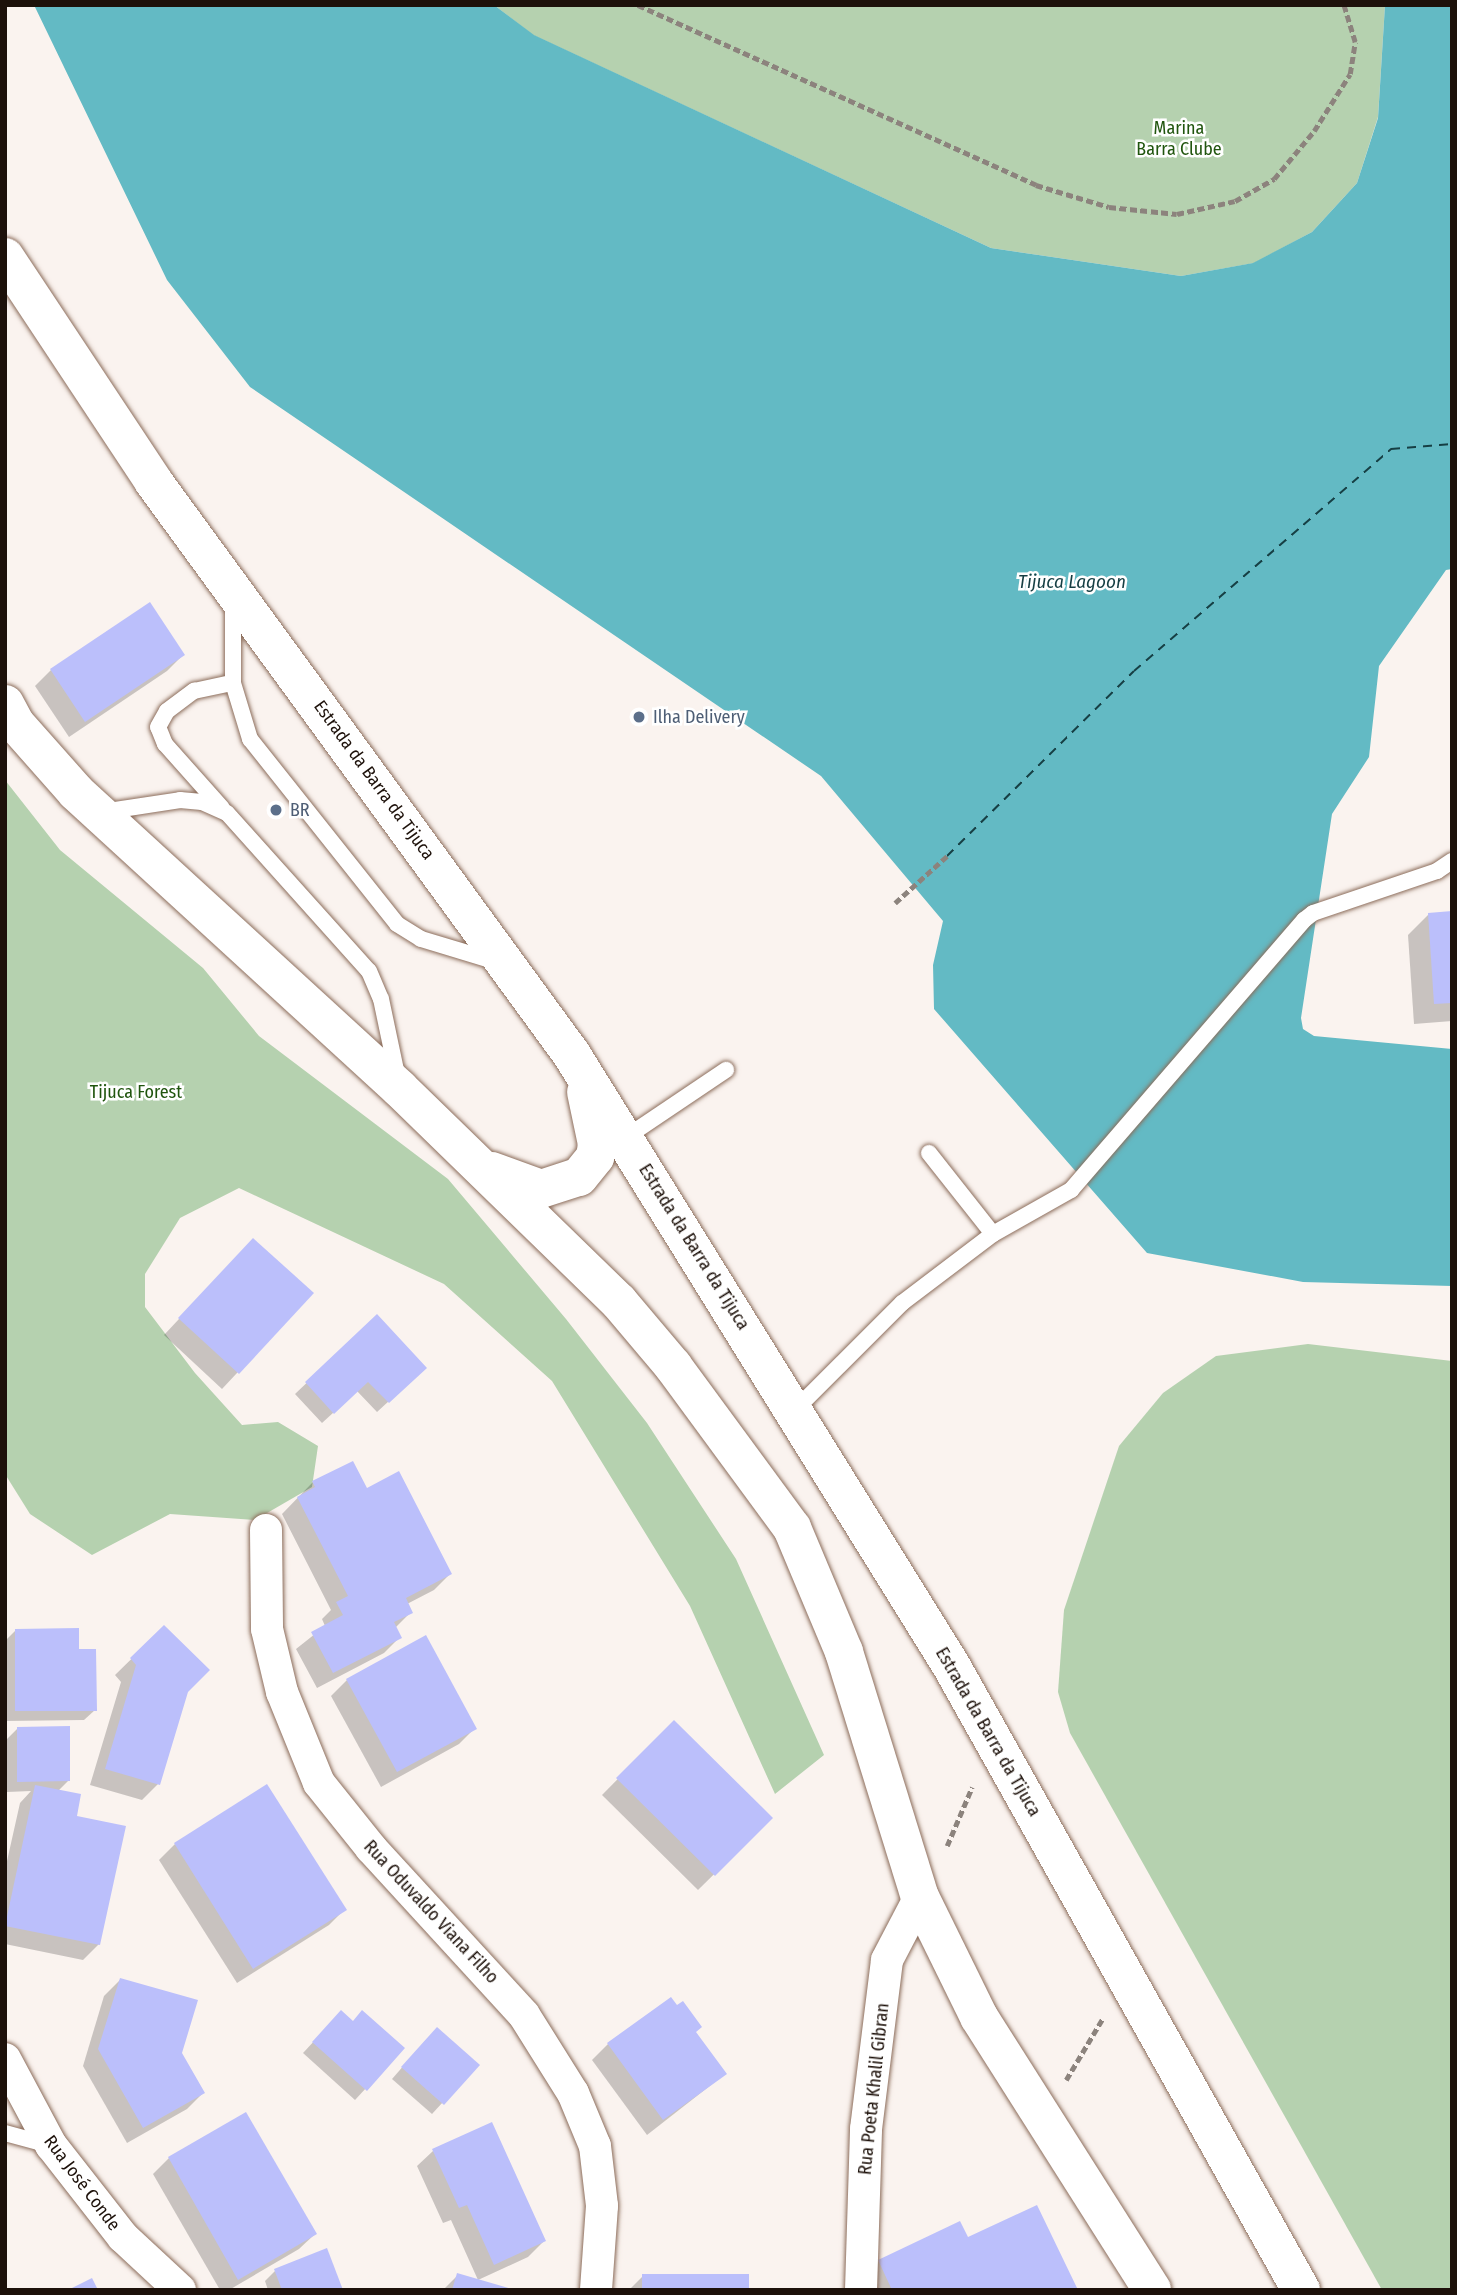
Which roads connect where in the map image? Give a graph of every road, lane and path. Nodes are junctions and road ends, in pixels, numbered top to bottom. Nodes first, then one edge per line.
1 (638, 5) edge
2 (1344, 5) edge
3 (5, 257) edge
4 (233, 588) junction
5 (233, 683) junction
6 (5, 704) edge
7 (99, 812) junction
8 (227, 813) junction
9 (947, 856) dead end
10 (1452, 861) edge
11 (895, 902) dead end
12 (503, 964) junction
13 (572, 1055) junction
14 (726, 1070) dead end
15 (399, 1087) junction
16 (625, 1138) junction
17 (929, 1153) dead end
18 (472, 1160) junction
19 (993, 1234) junction
20 (795, 1410) junction
21 (266, 1530) dead end
22 (983, 1721) junction
23 (920, 1897) junction
24 (1105, 2013) dead end
25 (5, 2059) edge
26 (1060, 2090) dead end
27 (5, 2133) edge
28 (51, 2145) junction
29 (1089, 2189) junction
30 (180, 2290) edge
31 (596, 2290) edge
32 (861, 2290) edge
33 (1132, 2290) edge
34 (1152, 2290) edge
35 (1301, 2290) edge

1 - 2 path
3 - 4 main road, Estrada da Barra da Tijuca
4 - 5 lane
4 - 12 main road, Estrada da Barra da Tijuca
5 - 8 lane
5 - 12 lane
6 - 7 main road
7 - 8 lane
7 - 15 main road
8 - 15 lane
9 - 11 path
10 - 19 lane
12 - 13 main road, Estrada da Barra da Tijuca
13 - 16 main road, Estrada da Barra da Tijuca
13 - 18 main road
14 - 16 lane
15 - 18 main road
16 - 20 main road, Estrada da Barra da Tijuca
17 - 19 lane
18 - 23 main road
19 - 20 lane
20 - 22 main road, Estrada da Barra da Tijuca
21 - 31 street, Rua Oduvaldo Viana Filho
22 - 23 path
22 - 35 main road, Estrada da Barra da Tijuca
23 - 29 main road
23 - 32 street, Rua Poeta Khalil Gibran
24 - 26 path
25 - 28 street, Rua José Conde
27 - 28 lane
28 - 30 street, Rua José Conde
29 - 33 street
29 - 34 main road

